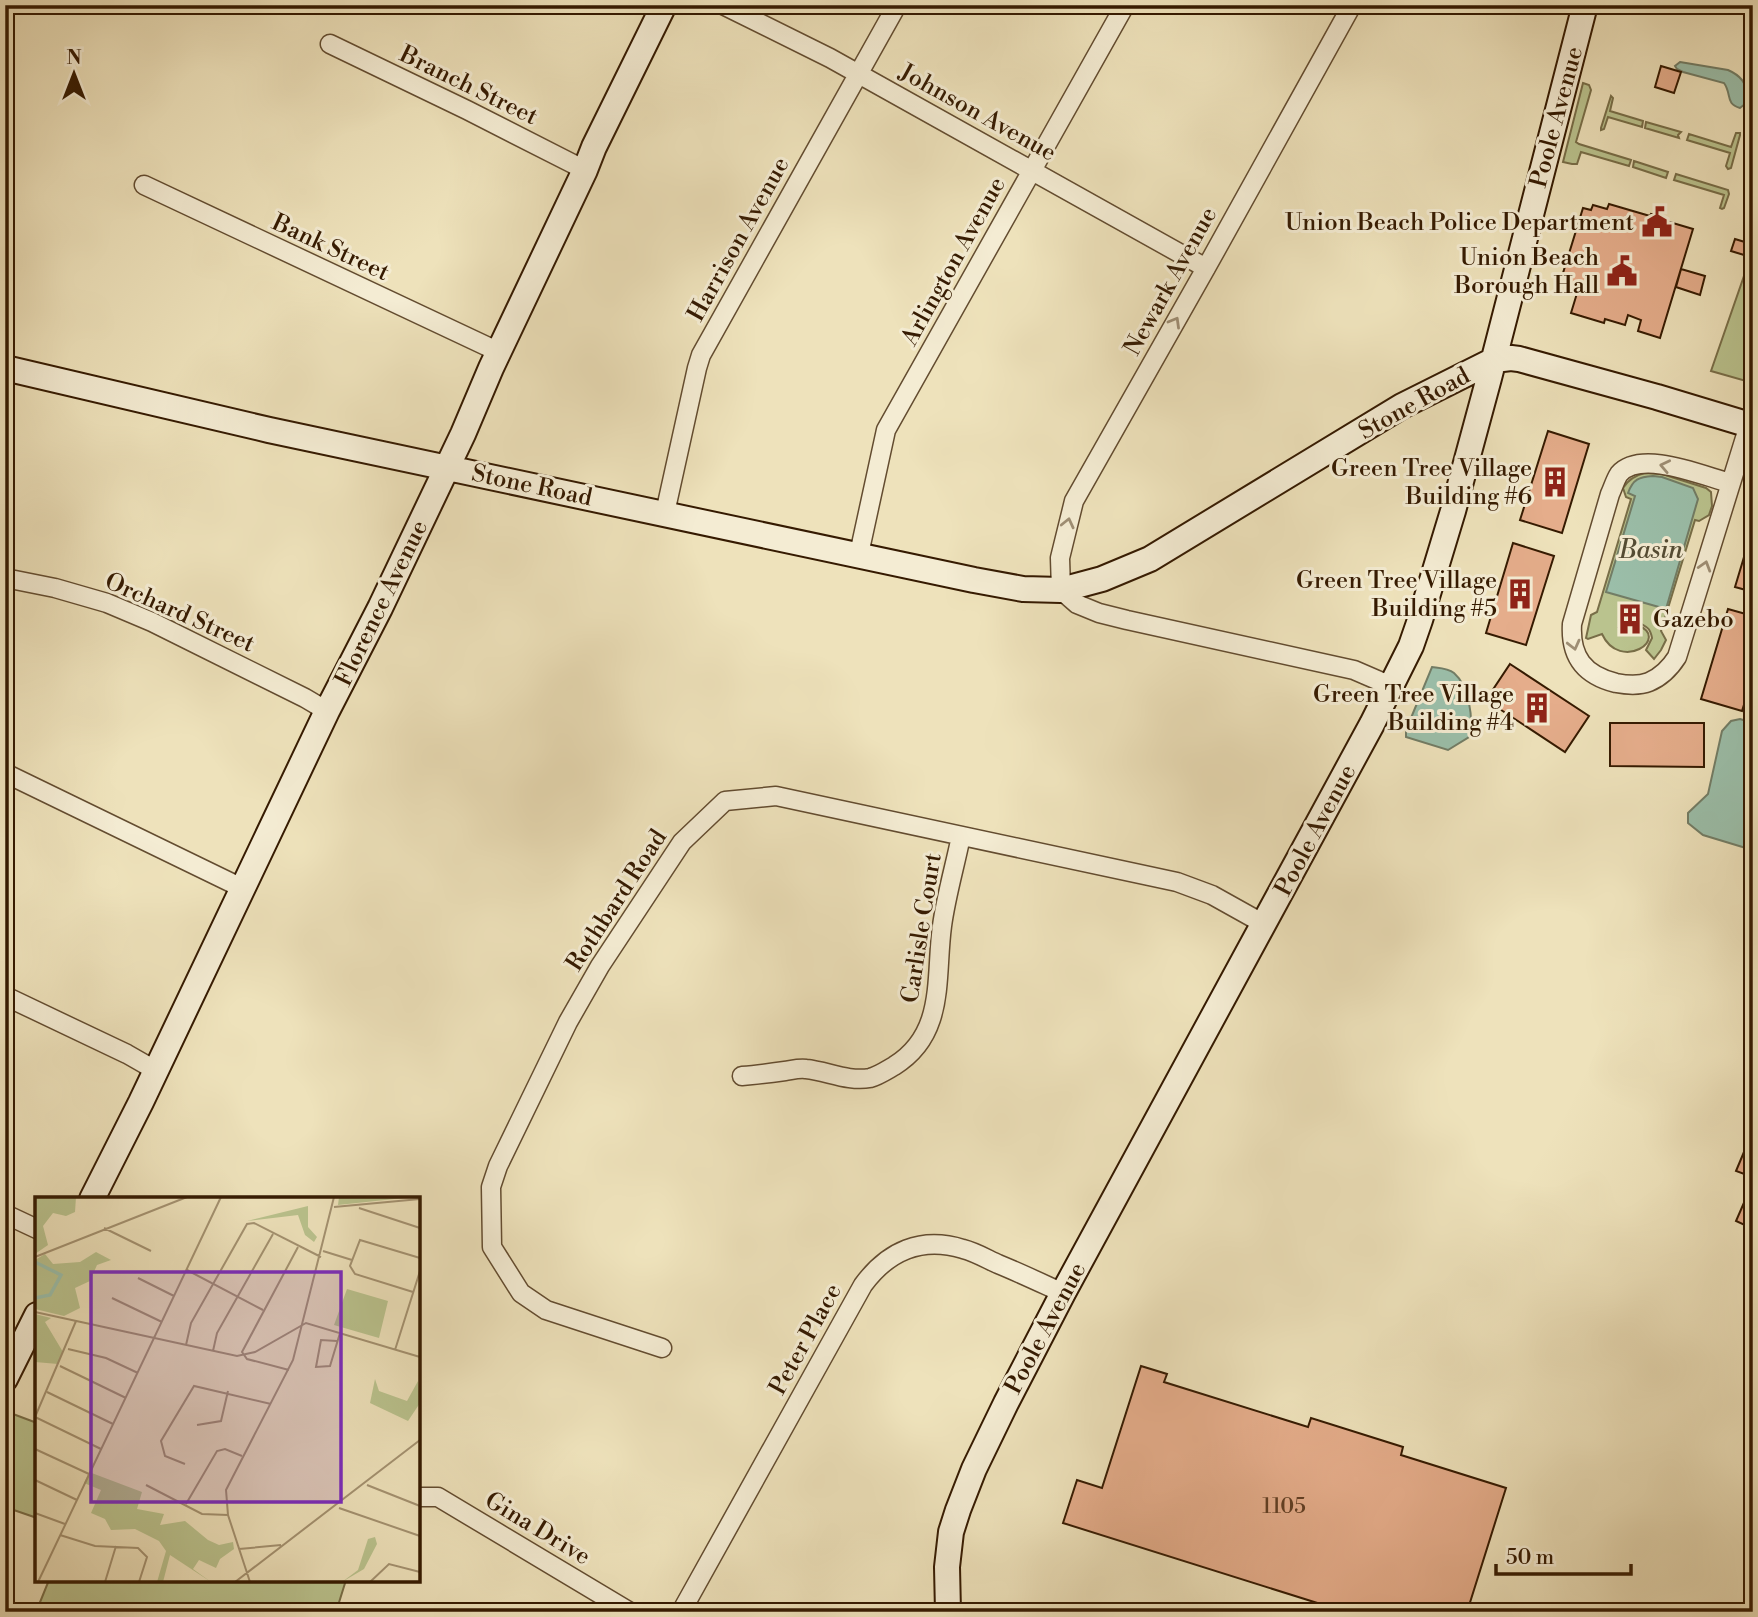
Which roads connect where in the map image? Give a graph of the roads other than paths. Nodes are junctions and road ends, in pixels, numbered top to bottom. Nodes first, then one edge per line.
1 (664, 5) edge
2 (723, 5) edge
3 (898, 5) edge
4 (1125, 5) edge
5 (1352, 5) edge
6 (1585, 5) edge
7 (330, 44) dead end
8 (859, 74) junction
9 (585, 170) junction
10 (1032, 171) junction
11 (144, 185) dead end
12 (1206, 268) junction
13 (499, 352) junction
14 (1494, 360) junction
15 (5, 369) edge
16 (1751, 426) edge
17 (447, 468) junction
18 (1730, 484) junction
19 (665, 513) junction
20 (859, 554) junction
21 (5, 578) edge
22 (1061, 590) junction
23 (1391, 686) junction
24 (327, 710) junction
25 (5, 774) edge
26 (961, 836) junction
27 (242, 888) junction
28 (1264, 924) junction
29 (5, 996) edge
30 (155, 1070) junction
31 (742, 1076) dead end
32 (93, 1197) edge
33 (5, 1214) edge
34 (35, 1229) edge
35 (1063, 1293) junction
36 (35, 1319) edge
37 (662, 1348) dead end
38 (5, 1379) edge
39 (420, 1497) edge
40 (630, 1612) edge
41 (681, 1612) edge
42 (948, 1612) edge

1 - 9 street, Florence Avenue
2 - 8 street, Johnson Avenue
3 - 8 street, Harrison Avenue
4 - 10 street, Arlington Avenue
5 - 12 street, Newark Avenue
6 - 14 street, Poole Avenue
7 - 9 street, Branch Street
8 - 10 street, Johnson Avenue
8 - 19 street, Harrison Avenue
9 - 13 street, Florence Avenue
10 - 12 street, Johnson Avenue
10 - 20 street, Arlington Avenue
11 - 13 street, Bank Street
22 -> 12 street, Newark Avenue
13 - 17 street, Florence Avenue
14 - 16 street, Stone Road
14 - 22 street, Stone Road
14 - 23 street, Poole Avenue
15 - 17 street, Stone Road
16 - 18 street
17 - 19 street, Stone Road
17 - 24 street, Florence Avenue
18 -> 18 street
19 - 20 street, Stone Road
20 - 22 street, Stone Road
21 - 24 street, Orchard Street
22 - 23 street
23 - 28 street, Poole Avenue
24 - 27 street, Florence Avenue
25 - 27 street
26 - 28 street, Rothbard Road
26 - 31 street, Carlisle Court
26 - 37 street, Rothbard Road
27 - 30 street, Florence Avenue
28 - 35 street, Poole Avenue
29 - 30 street
30 - 32 street, Florence Avenue
33 - 34 street
35 - 41 street, Peter Place
35 - 42 street, Poole Avenue
36 - 38 street
39 - 40 street, Gina Drive

